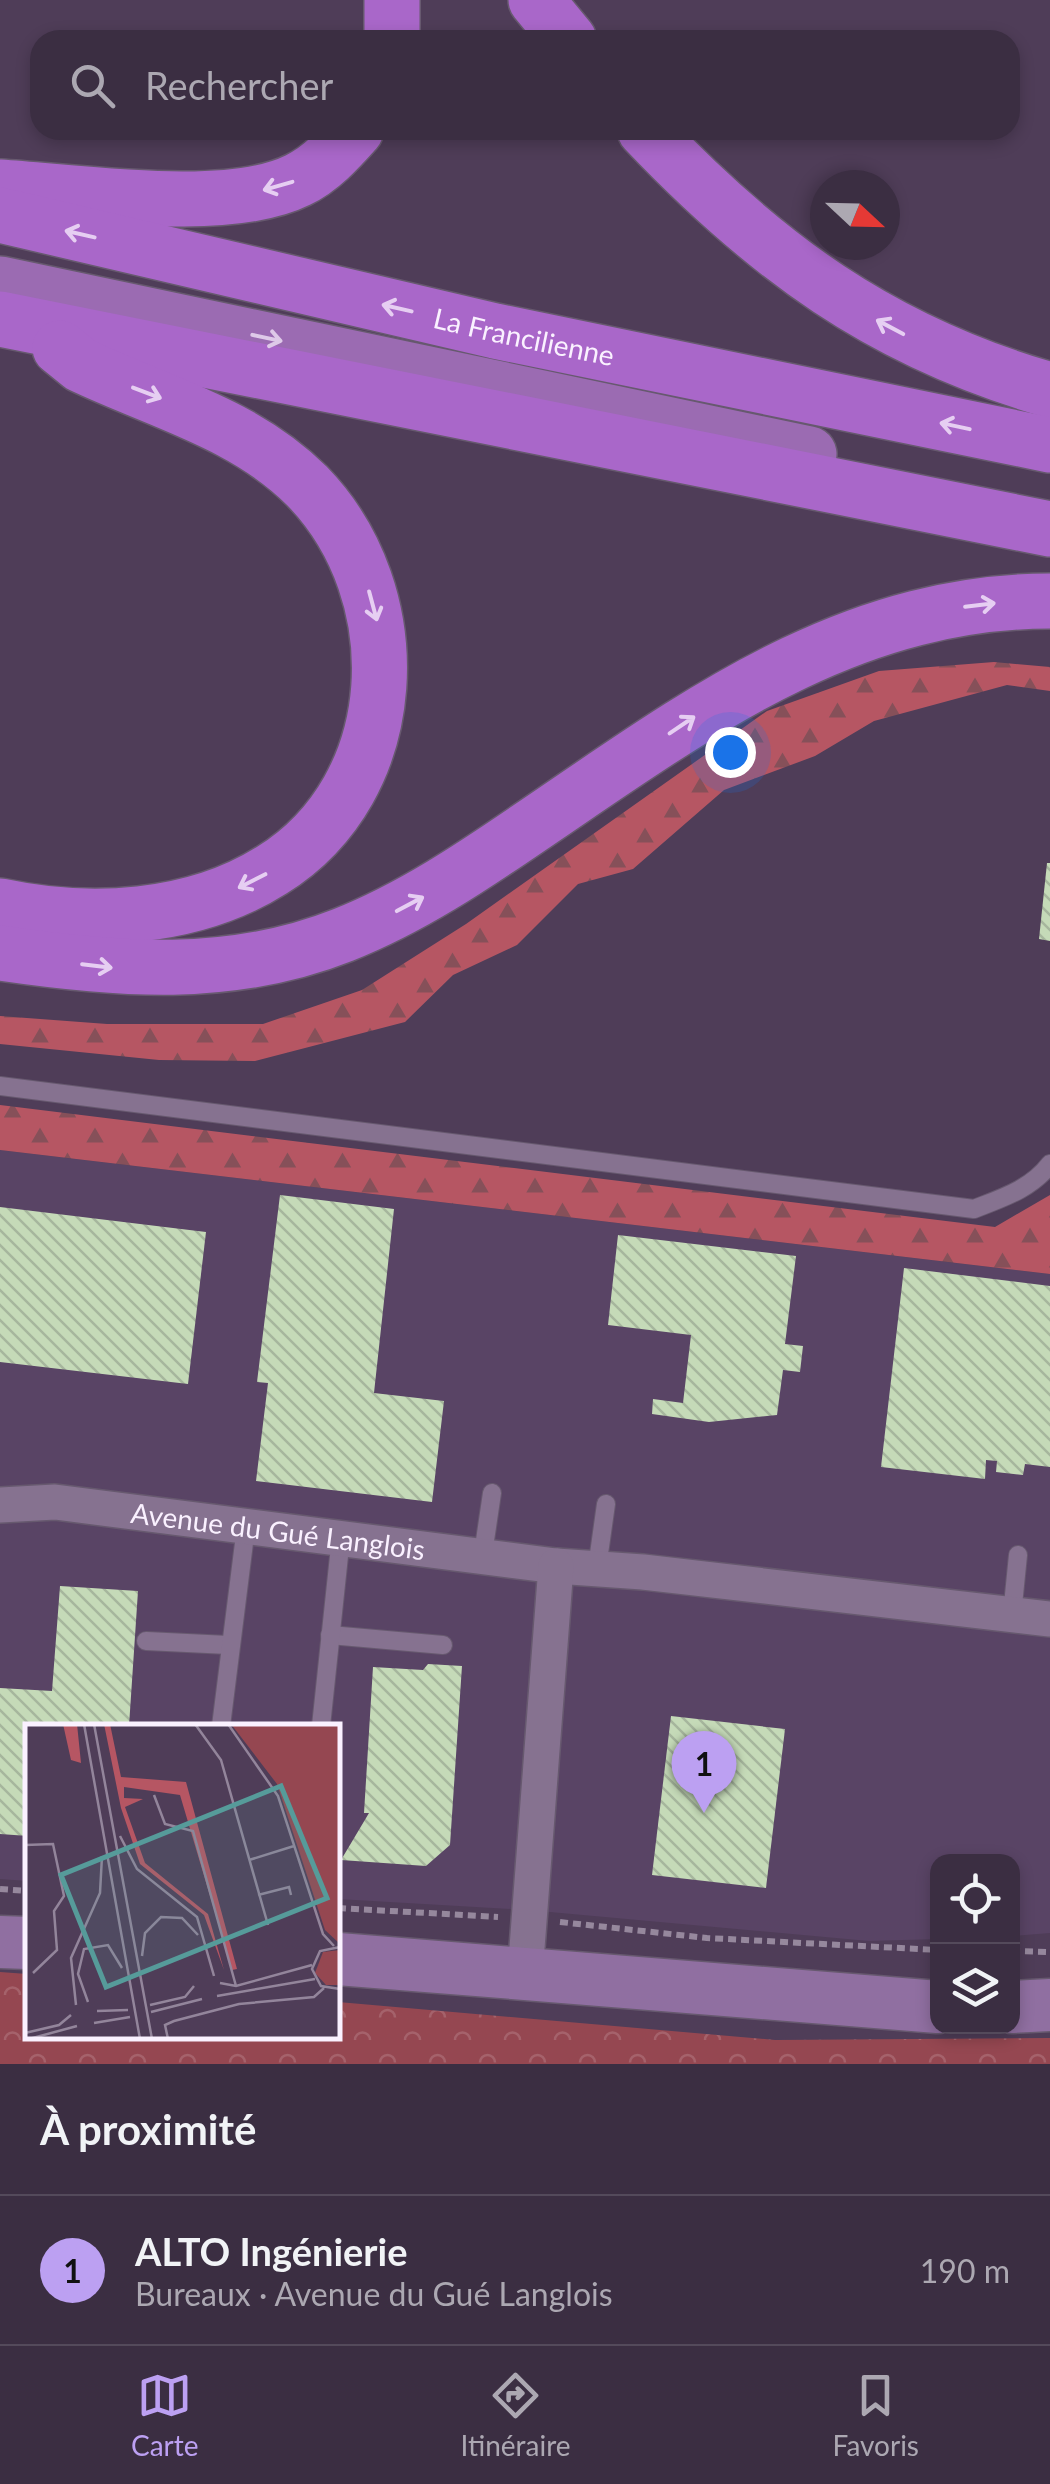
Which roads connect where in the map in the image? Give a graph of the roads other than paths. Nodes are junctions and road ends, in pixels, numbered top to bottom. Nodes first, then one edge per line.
1 (392, 0) edge
2 (536, 0) edge
3 (392, 30) edge
4 (561, 30) edge
5 (347, 140) edge
6 (655, 140) edge
7 (0, 188) edge
8 (0, 216) edge
9 (0, 284) edge
10 (17, 323) edge
11 (1050, 390) edge
12 (1050, 446) edge
13 (914, 502) junction
14 (1050, 529) edge
15 (1050, 601) edge
16 (0, 906) edge
17 (0, 952) edge
18 (0, 1086) edge
19 (1050, 1164) edge
20 (492, 1493) dead end
21 (606, 1504) dead end
22 (0, 1505) edge
23 (246, 1526) junction
24 (341, 1537) junction
25 (483, 1554) junction
26 (1018, 1556) dead end
27 (556, 1566) junction
28 (597, 1568) junction
29 (1012, 1614) junction
30 (1050, 1619) edge
31 (330, 1634) junction
32 (146, 1641) dead end
33 (228, 1645) junction
34 (443, 1645) dead end
35 (220, 1724) edge
36 (322, 1724) edge
37 (0, 1942) edge
38 (25, 1943) edge
39 (340, 1959) edge
40 (525, 1974) junction
41 (1050, 2004) edge
42 (1020, 2006) edge
43 (930, 2007) edge

1 - 3 highway
2 - 4 highway
5 -> 7 highway
11 -> 6 highway
12 -> 8 highway, La Francilienne
9 -> 13 main road
10 - 13 highway
10 -> 16 highway
13 - 14 highway
17 -> 15 highway
18 - 19 lane
20 - 25 lane
21 - 28 lane
22 - 23 street, Avenue du Gué Langlois
23 - 24 street, Avenue du Gué Langlois
23 - 33 lane
24 - 25 street, Avenue du Gué Langlois
24 - 31 lane
25 - 27 street, Avenue du Gué Langlois
26 - 29 lane
27 - 28 street, Avenue du Gué Langlois
27 - 40 street
28 - 29 street, Avenue du Gué Langlois
29 - 30 street, Avenue du Gué Langlois
31 - 34 lane
31 - 36 lane
32 - 33 lane
33 - 35 lane
37 - 38 main road
39 - 40 main road
40 - 43 main road
41 - 42 main road

